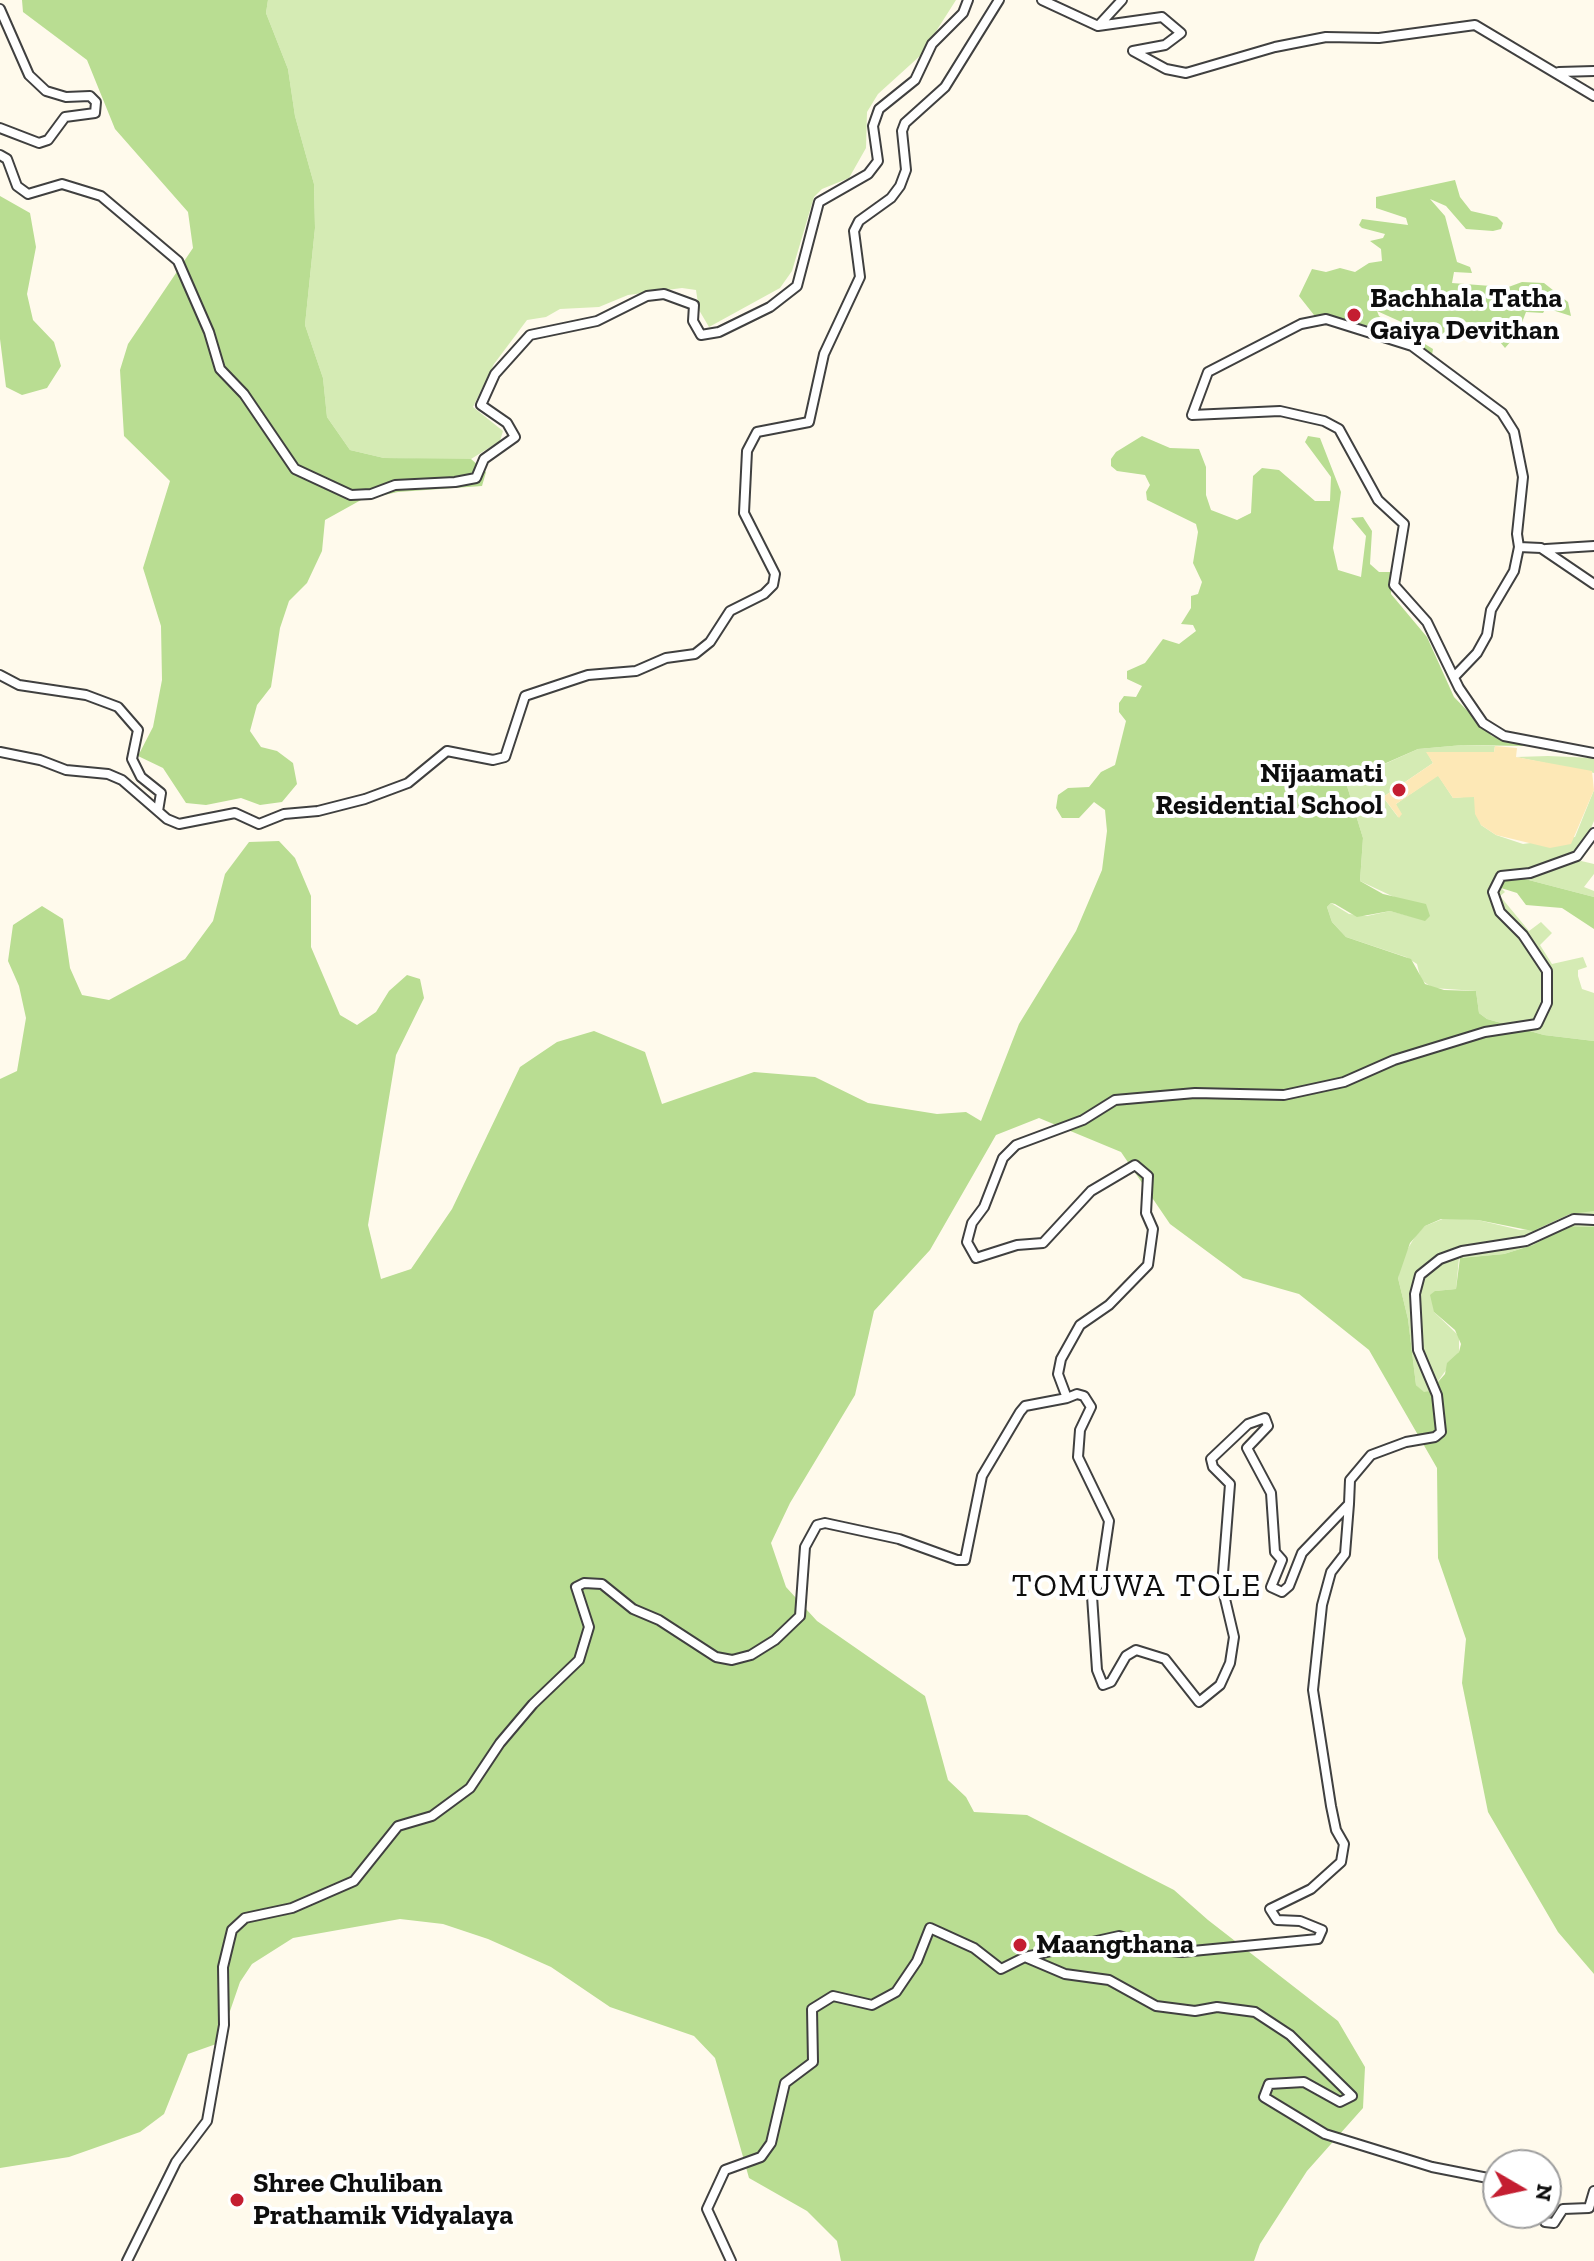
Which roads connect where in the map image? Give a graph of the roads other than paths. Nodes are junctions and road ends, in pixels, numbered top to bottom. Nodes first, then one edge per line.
1 (968, 0) edge
2 (999, 0) edge
3 (1042, 0) edge
4 (1122, 0) edge
5 (0, 9) edge
6 (1098, 26) junction
7 (1594, 71) edge
8 (1559, 72) junction
9 (1594, 96) edge
10 (0, 128) edge
11 (0, 155) edge
12 (1594, 546) edge
13 (1519, 547) junction
14 (1541, 548) junction
15 (1594, 584) edge
16 (0, 675) edge
17 (1455, 676) junction
18 (0, 752) edge
19 (1594, 753) edge
20 (158, 811) junction
21 (1594, 833) edge
22 (1594, 1220) edge
23 (1067, 1398) junction
24 (1349, 1504) junction
25 (1025, 1957) junction
26 (1482, 2177) edge
27 (1594, 2191) edge
28 (1562, 2211) edge
29 (127, 2261) edge
30 (731, 2261) edge

1 - 11 street
2 - 20 street
3 - 6 street
4 - 6 street
5 - 10 street
6 - 8 street
7 - 8 street
8 - 9 street
12 - 14 street
13 - 14 street
13 - 17 street
13 - 17 street
14 - 15 street
16 - 20 street
17 - 19 street
18 - 20 street
21 - 23 street
22 - 24 street
23 - 24 street
23 - 29 street
24 - 25 street
25 - 26 street
25 - 30 street
27 - 28 street

